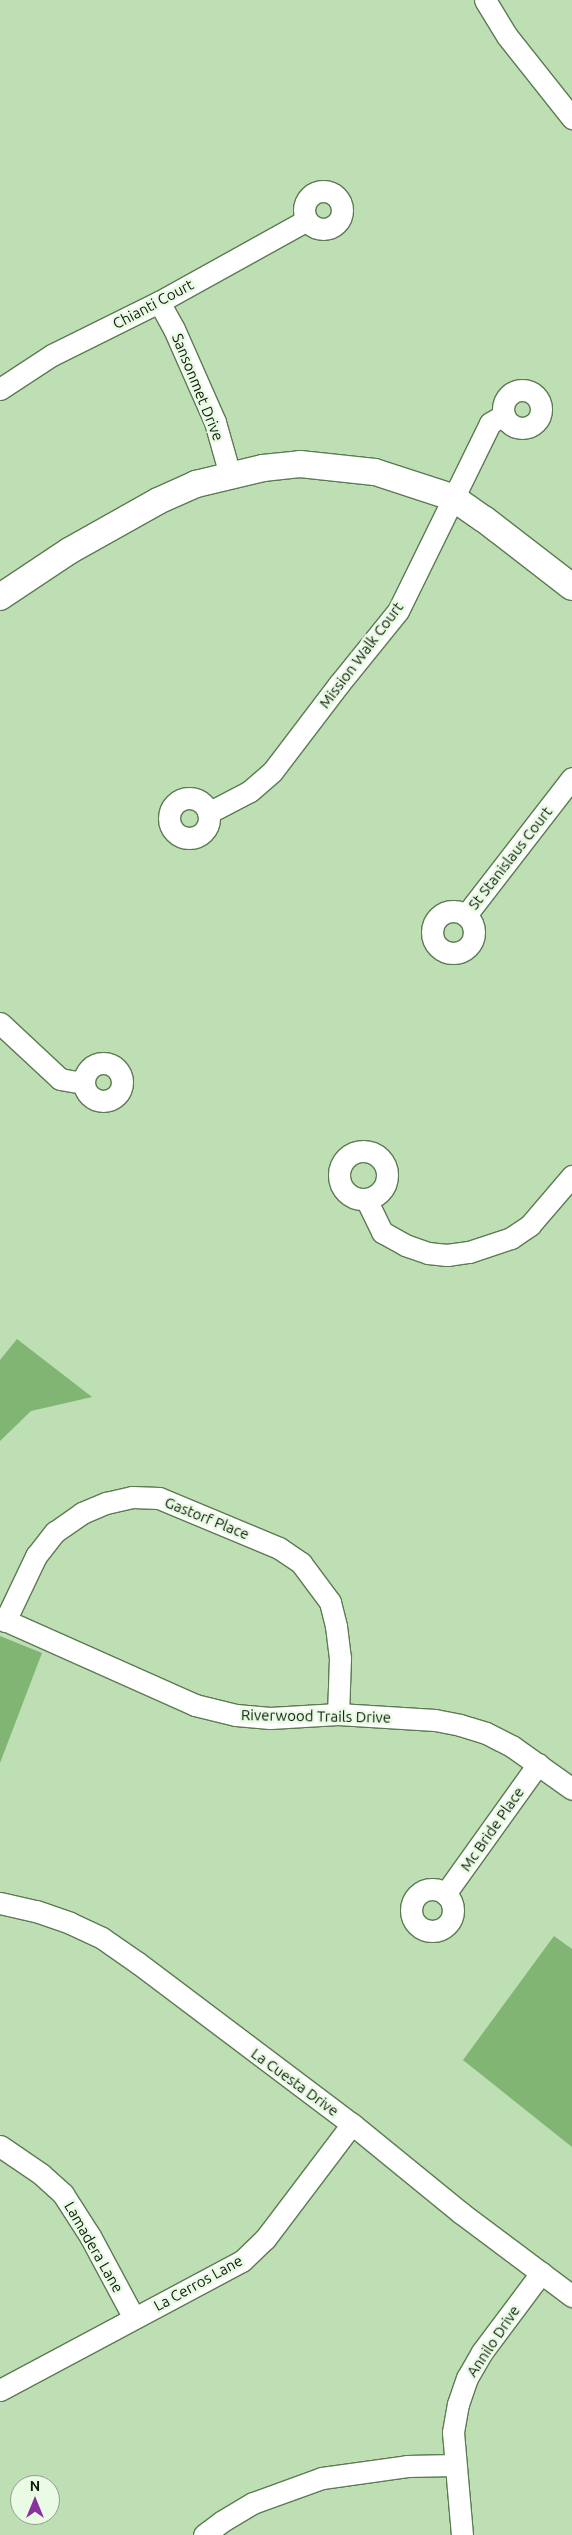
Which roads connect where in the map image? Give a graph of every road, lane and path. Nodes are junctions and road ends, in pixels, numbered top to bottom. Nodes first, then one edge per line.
1 (486, 0) edge
2 (572, 118) edge
3 (307, 220) dead end
4 (159, 302) junction
5 (0, 389) edge
6 (504, 415) dead end
7 (230, 475) junction
8 (452, 498) junction
9 (572, 586) edge
10 (0, 597) edge
11 (572, 778) edge
12 (208, 813) dead end
13 (466, 915) dead end
14 (0, 1023) edge
15 (83, 1083) dead end
16 (572, 1176) edge
17 (366, 1199) dead end
18 (3, 1619) edge
19 (338, 1714) junction
20 (538, 1764) junction
21 (572, 1789) edge
22 (445, 1894) dead end
23 (0, 1903) edge
24 (352, 2124) junction
25 (0, 2146) edge
26 (541, 2273) junction
27 (572, 2296) edge
28 (134, 2318) junction
29 (0, 2390) edge
30 (455, 2465) junction
31 (204, 2535) edge
32 (462, 2535) edge

1 - 2 street
3 - 4 street, Chianti Court
4 - 5 street, Chianti Court
4 - 7 street, Sansonmet Drive
6 - 8 street, Mission Walk Court
7 - 8 street
7 - 10 street
8 - 9 street
8 - 12 street, Mission Walk Court
11 - 13 street, St Stanislaus Court
14 - 15 street
16 - 17 street
18 - 19 street, Riverwood Trails Drive
18 - 19 street, Gastorf Place
19 - 20 street, Riverwood Trails Drive
20 - 21 street, Riverwood Trails Drive
20 - 22 street, Mc Bride Place
23 - 24 street, La Cuesta Drive
24 - 26 street, La Cuesta Drive
24 - 28 street, La Cerros Lane
25 - 28 street, Lamadera Lane
26 - 27 street, La Cuesta Drive
26 - 30 street, Annilo Drive
28 - 29 street, La Cerros Lane
30 - 31 street
30 - 32 street, Annilo Drive

